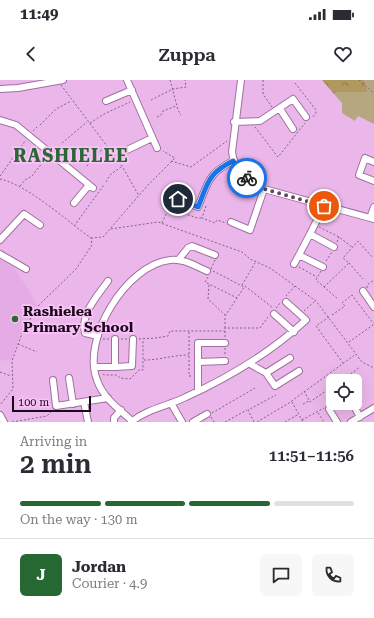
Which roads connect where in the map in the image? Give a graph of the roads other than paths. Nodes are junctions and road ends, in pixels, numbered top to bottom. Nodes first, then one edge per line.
1 (127, 80) edge
2 (242, 80) edge
3 (61, 81) edge
4 (0, 89) edge
5 (132, 90) junction
6 (106, 102) dead end
7 (277, 110) junction
8 (306, 117) dead end
9 (0, 120) edge
10 (234, 122) junction
11 (293, 129) dead end
12 (152, 138) junction
13 (157, 148) road end
14 (127, 150) dead end
15 (233, 161) junction
16 (374, 162) edge
17 (374, 181) edge
18 (264, 189) junction
19 (178, 199) road end
20 (74, 203) dead end
21 (324, 206) junction
22 (374, 207) edge
23 (372, 218) edge
24 (231, 222) road end
25 (40, 225) dead end
26 (310, 234) junction
27 (1, 238) edge
28 (334, 247) dead end
29 (0, 254) edge
30 (299, 255) junction
31 (216, 256) road end
32 (179, 259) junction
33 (294, 264) road end
34 (323, 267) dead end
35 (26, 269) dead end
36 (209, 270) road end
37 (108, 281) dead end
38 (363, 291) dead end
39 (286, 302) dead end
40 (374, 306) edge
41 (273, 312) road end
42 (294, 332) junction
43 (98, 338) junction
44 (115, 339) road end
45 (133, 339) road end
46 (225, 343) road end
47 (290, 358) dead end
48 (225, 361) dead end
49 (198, 362) junction
50 (250, 364) junction
51 (94, 367) junction
52 (115, 367) junction
53 (299, 371) dead end
54 (266, 373) junction
55 (69, 378) dead end
56 (53, 380) dead end
57 (198, 391) junction
58 (108, 398) junction
59 (84, 402) junction
60 (171, 403) junction
61 (73, 404) junction
62 (374, 408) edge
63 (120, 410) junction
64 (329, 410) edge
65 (356, 410) edge
66 (207, 414) road end
67 (0, 415) edge
68 (360, 416) junction
69 (4, 422) edge
70 (88, 422) edge
71 (114, 422) edge
72 (131, 422) edge
73 (182, 422) edge
74 (193, 422) edge
75 (336, 422) edge
76 (351, 422) edge

1 - 5 street
2 - 10 street
3 - 4 street
5 - 6 street
5 - 12 street
7 - 8 street
7 - 10 street
7 - 11 street
9 - 20 street
10 - 15 street
12 - 13 street
12 - 14 street
15 - 18 street
15 - 19 street
16 - 17 street
18 - 21 street
18 - 24 street
21 - 23 street
21 - 26 street
22 - 23 street
25 - 27 street
26 - 28 street
26 - 30 street
29 - 35 street
30 - 33 street
30 - 34 street
31 - 32 street
32 - 36 street
32 - 43 street
37 - 43 street
38 - 40 street
39 - 42 street
41 - 42 street
42 - 50 street
43 - 51 street
44 - 52 street
45 - 52 street
46 - 49 street
47 - 54 street
48 - 49 street
49 - 57 street
50 - 54 street
50 - 57 street
51 - 52 street
51 - 58 street
53 - 54 street
55 - 61 street
56 - 61 street
57 - 60 street
58 - 59 street
58 - 63 street
59 - 61 street
59 - 70 street
60 - 72 street
60 - 73 street
62 - 68 street
63 - 71 street
63 - 72 street
64 - 75 street
65 - 68 street
66 - 74 street
67 - 69 street
68 - 76 street

